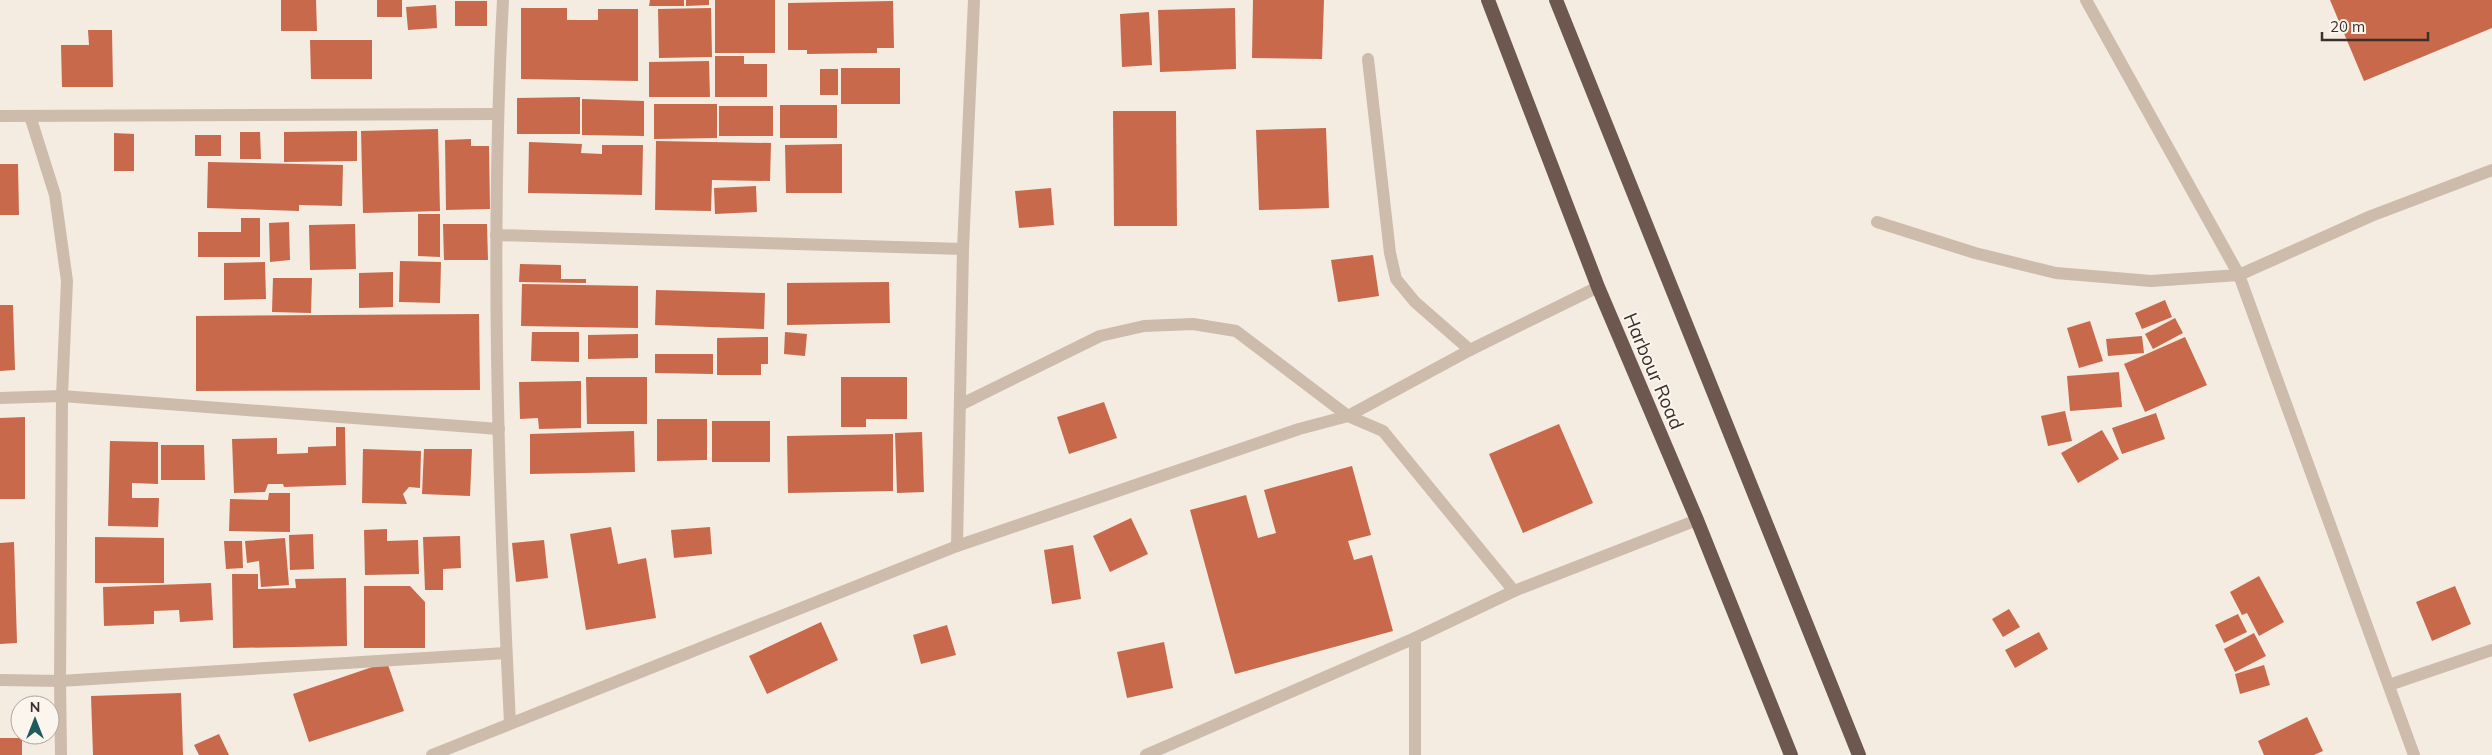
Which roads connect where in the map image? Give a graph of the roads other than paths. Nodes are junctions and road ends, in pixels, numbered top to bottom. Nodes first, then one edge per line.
1 (504, 0) edge
2 (974, 0) edge
3 (1488, 0) edge
4 (1556, 0) edge
5 (2086, 0) edge
6 (1368, 60) dead end
7 (497, 114) junction
8 (0, 116) edge
9 (30, 116) junction
10 (2492, 170) edge
11 (1877, 222) dead end
12 (496, 235) junction
13 (963, 249) junction
14 (2239, 275) junction
15 (1598, 287) junction
16 (1470, 350) junction
17 (62, 396) junction
18 (0, 398) edge
19 (960, 405) junction
20 (1348, 416) junction
21 (499, 428) junction
22 (1697, 520) junction
23 (957, 546) junction
24 (1514, 591) junction
25 (1415, 638) junction
26 (2492, 650) edge
27 (506, 653) junction
28 (0, 680) edge
29 (60, 681) junction
30 (2389, 685) junction
31 (510, 723) junction
32 (61, 755) edge
33 (432, 755) edge
34 (1146, 755) edge
35 (1415, 755) edge
36 (1791, 755) edge
37 (1859, 755) edge
38 (2414, 755) edge

1 - 7 street
2 - 13 street
3 - 15 highway, Harbour Road
4 - 37 highway
5 - 14 street
6 - 16 street
7 - 9 street
7 - 12 street
8 - 9 street
9 - 17 street
10 - 14 street
11 - 14 street
12 - 13 street
12 - 21 street
13 - 19 street
14 - 30 street
15 - 16 street
15 - 22 highway, Harbour Road
16 - 20 street
17 - 18 street
17 - 21 street
17 - 29 street
19 - 20 street
19 - 23 street
20 - 23 street
20 - 24 street
21 - 27 street
22 - 24 street
22 - 36 highway, Harbour Road
23 - 31 street
24 - 25 street
25 - 34 street
25 - 35 street
26 - 30 street
27 - 29 street
27 - 31 street
28 - 29 street
29 - 32 street
30 - 38 street
31 - 33 street

